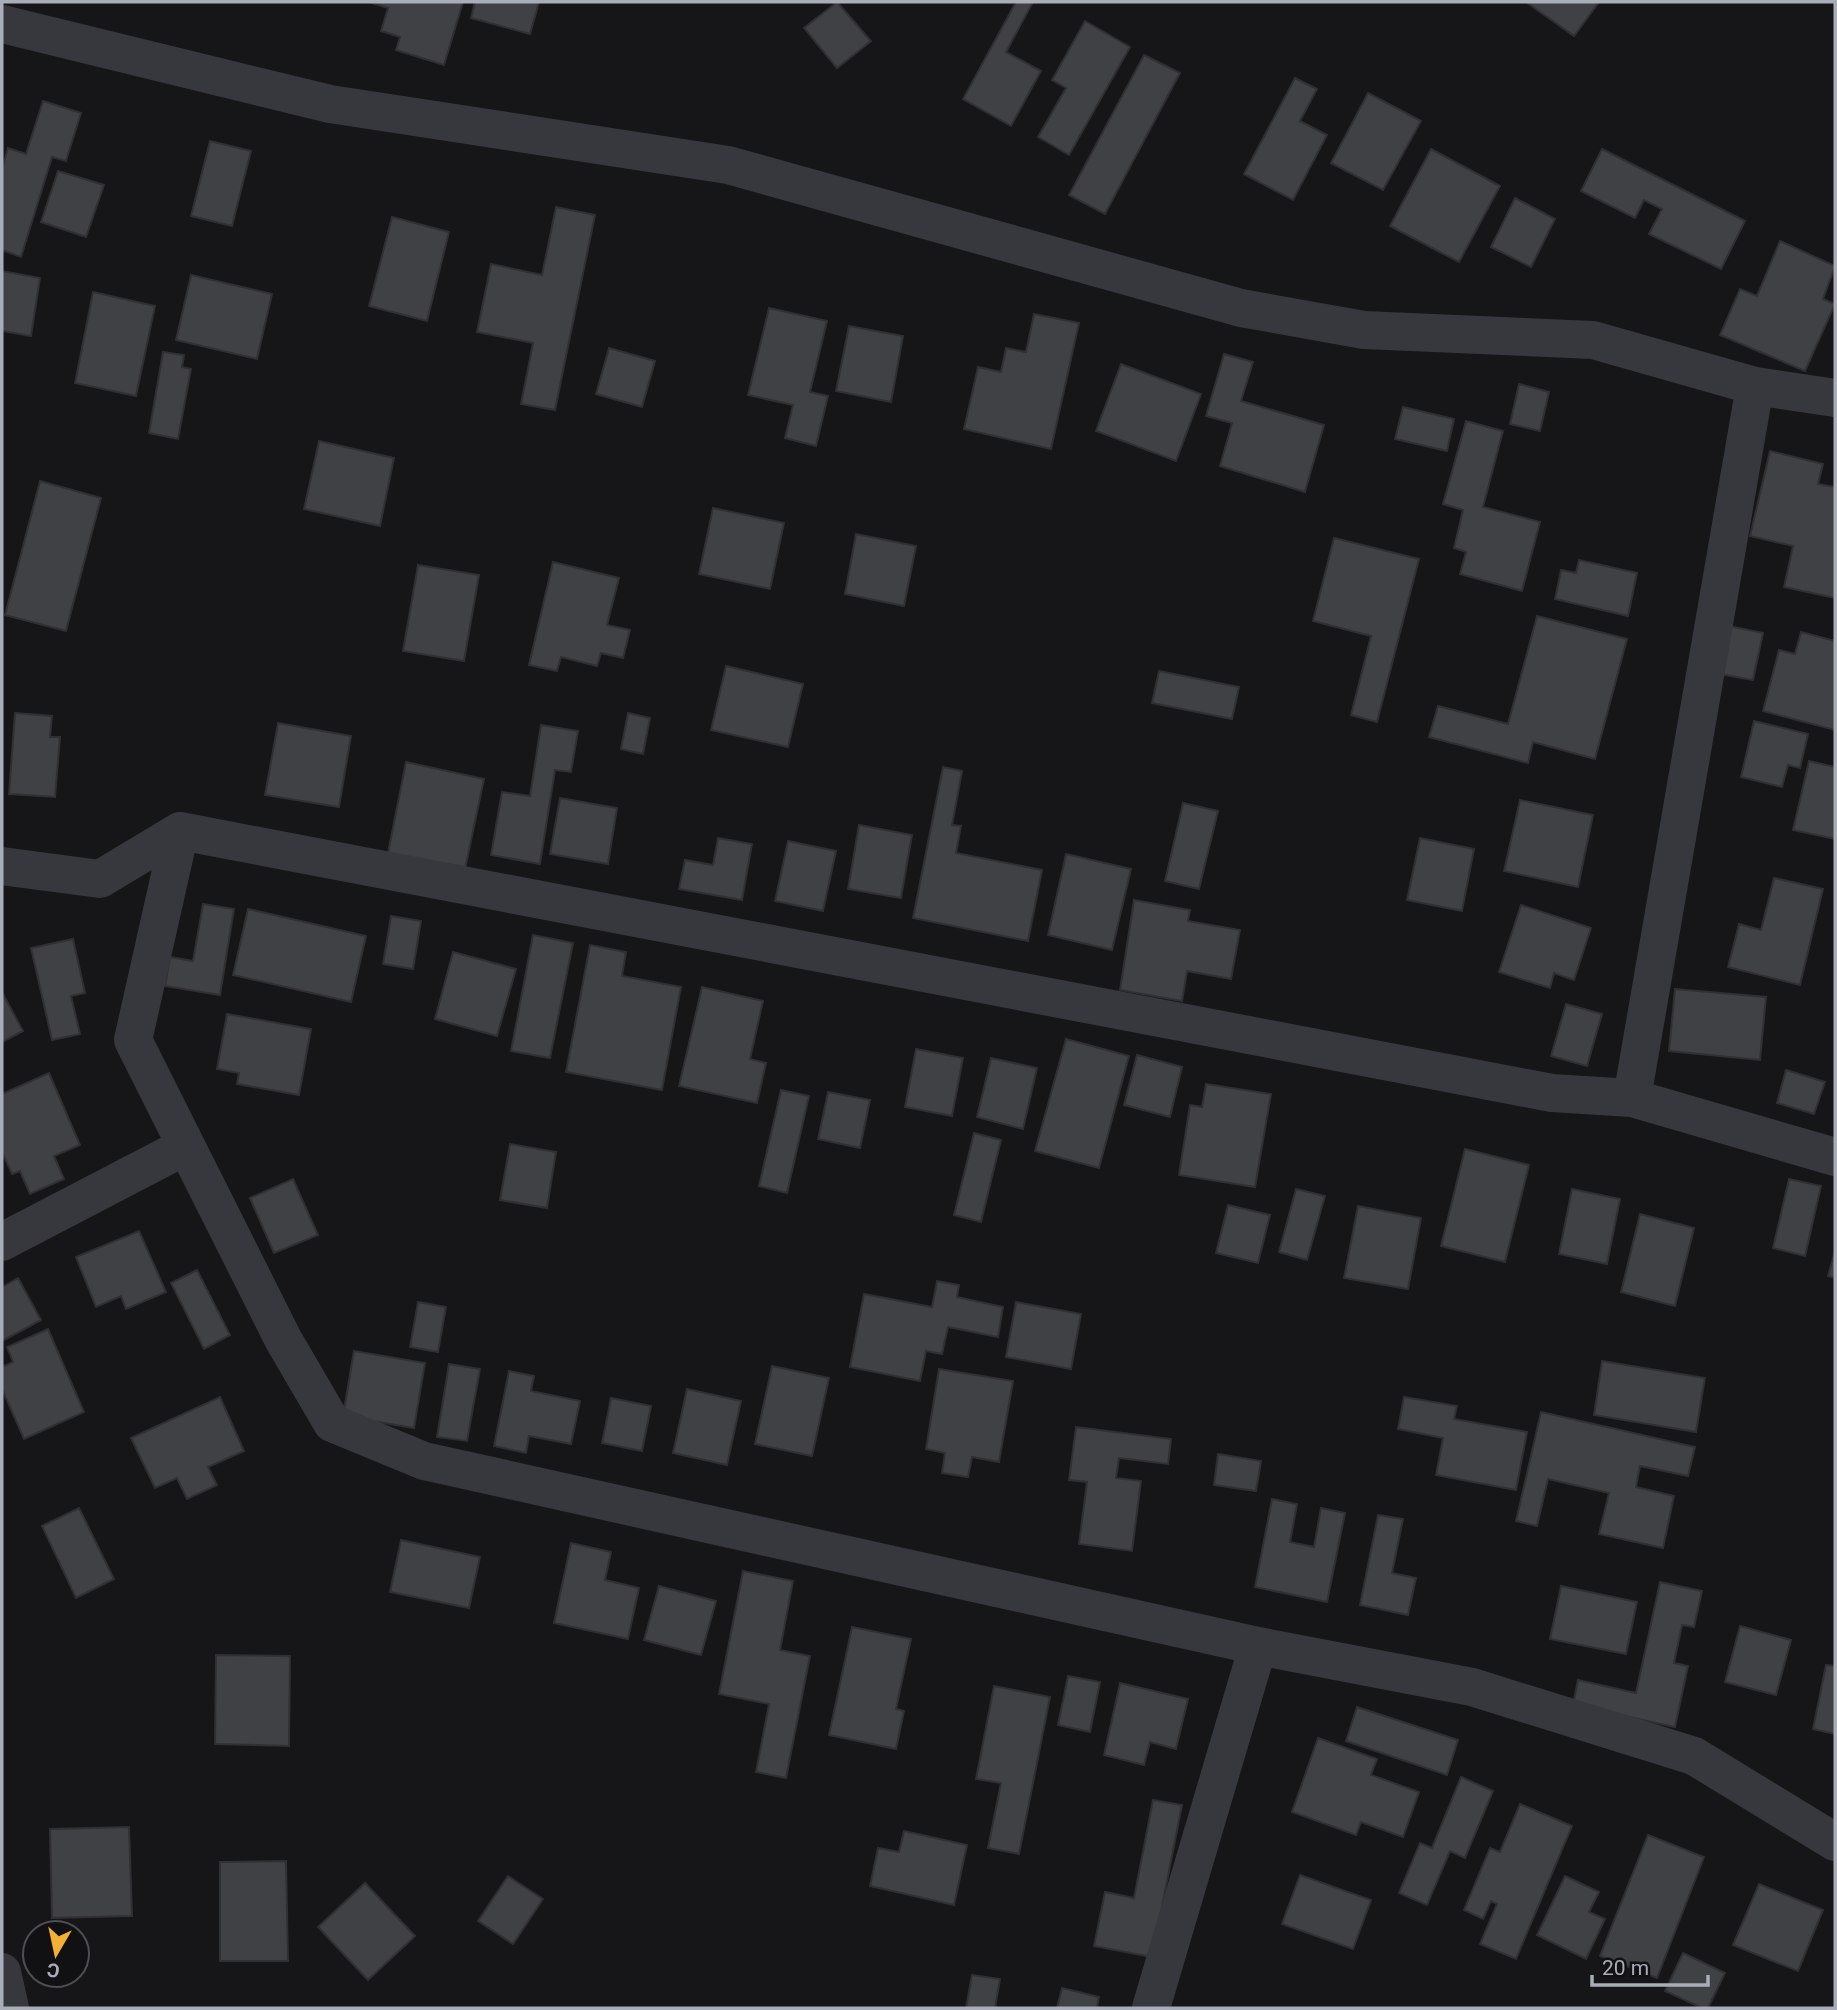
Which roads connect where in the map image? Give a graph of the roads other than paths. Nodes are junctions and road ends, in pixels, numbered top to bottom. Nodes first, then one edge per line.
1 (2, 24) edge
2 (1755, 386) junction
3 (1835, 398) edge
4 (180, 831) junction
5 (2, 866) edge
6 (1632, 1098) junction
7 (186, 1146) junction
8 (1835, 1157) edge
9 (2, 1242) edge
10 (1258, 1646) junction
11 (1835, 1842) edge
12 (2, 1972) edge
13 (10, 2008) edge
14 (1151, 2008) edge

1 - 2 street
2 - 3 street
2 - 6 street
4 - 5 street
4 - 6 street
4 - 7 street
6 - 8 street
7 - 9 street
7 - 10 street
10 - 11 street
10 - 14 street
12 - 13 street

